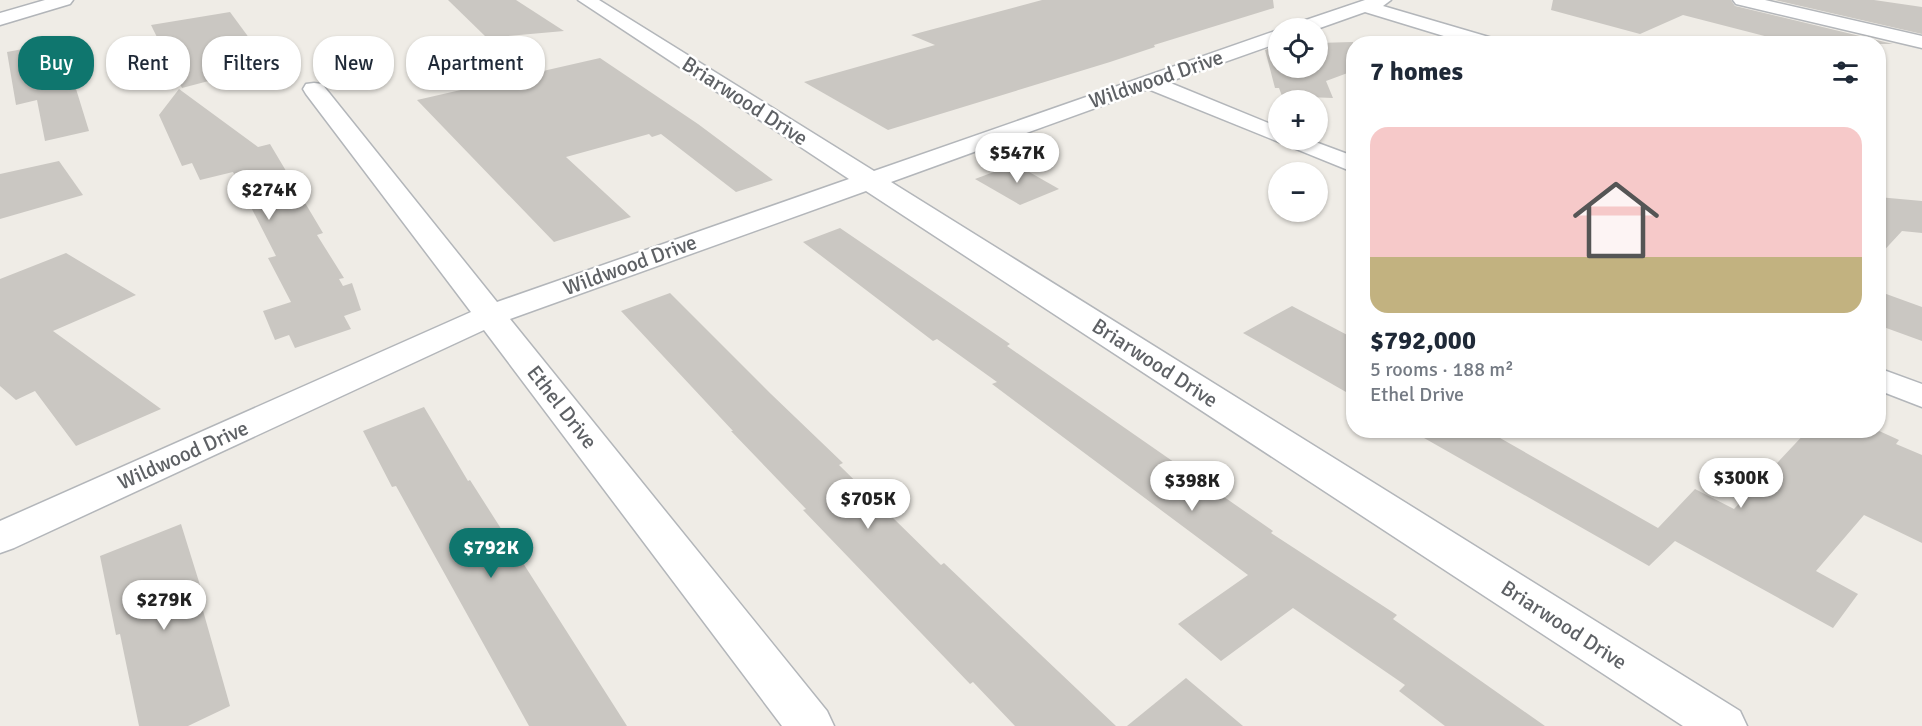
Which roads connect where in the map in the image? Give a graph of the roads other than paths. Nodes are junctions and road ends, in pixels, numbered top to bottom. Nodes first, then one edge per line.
1 (63, 0) edge
2 (586, 0) edge
3 (1742, 0) edge
4 (1373, 3) edge
5 (0, 18) edge
6 (1328, 19) edge
7 (1468, 36) edge
8 (1268, 40) edge
9 (1922, 42) edge
10 (1149, 82) junction
11 (315, 90) edge
12 (1268, 131) edge
13 (1315, 150) edge
14 (1346, 162) edge
15 (868, 180) junction
16 (491, 315) junction
17 (1886, 381) edge
18 (1922, 396) edge
19 (0, 538) edge
20 (810, 726) edge
21 (1723, 726) edge

1 - 5 street
2 - 15 street, Briarwood Drive
3 - 9 street
4 - 6 street
4 - 7 street
8 - 10 street, Wildwood Drive
10 - 12 street
10 - 15 street, Wildwood Drive
11 - 16 street, Ethel Drive
13 - 14 street
15 - 16 street, Wildwood Drive
15 - 21 street, Briarwood Drive
16 - 19 street, Wildwood Drive
16 - 20 street, Ethel Drive
17 - 18 street

